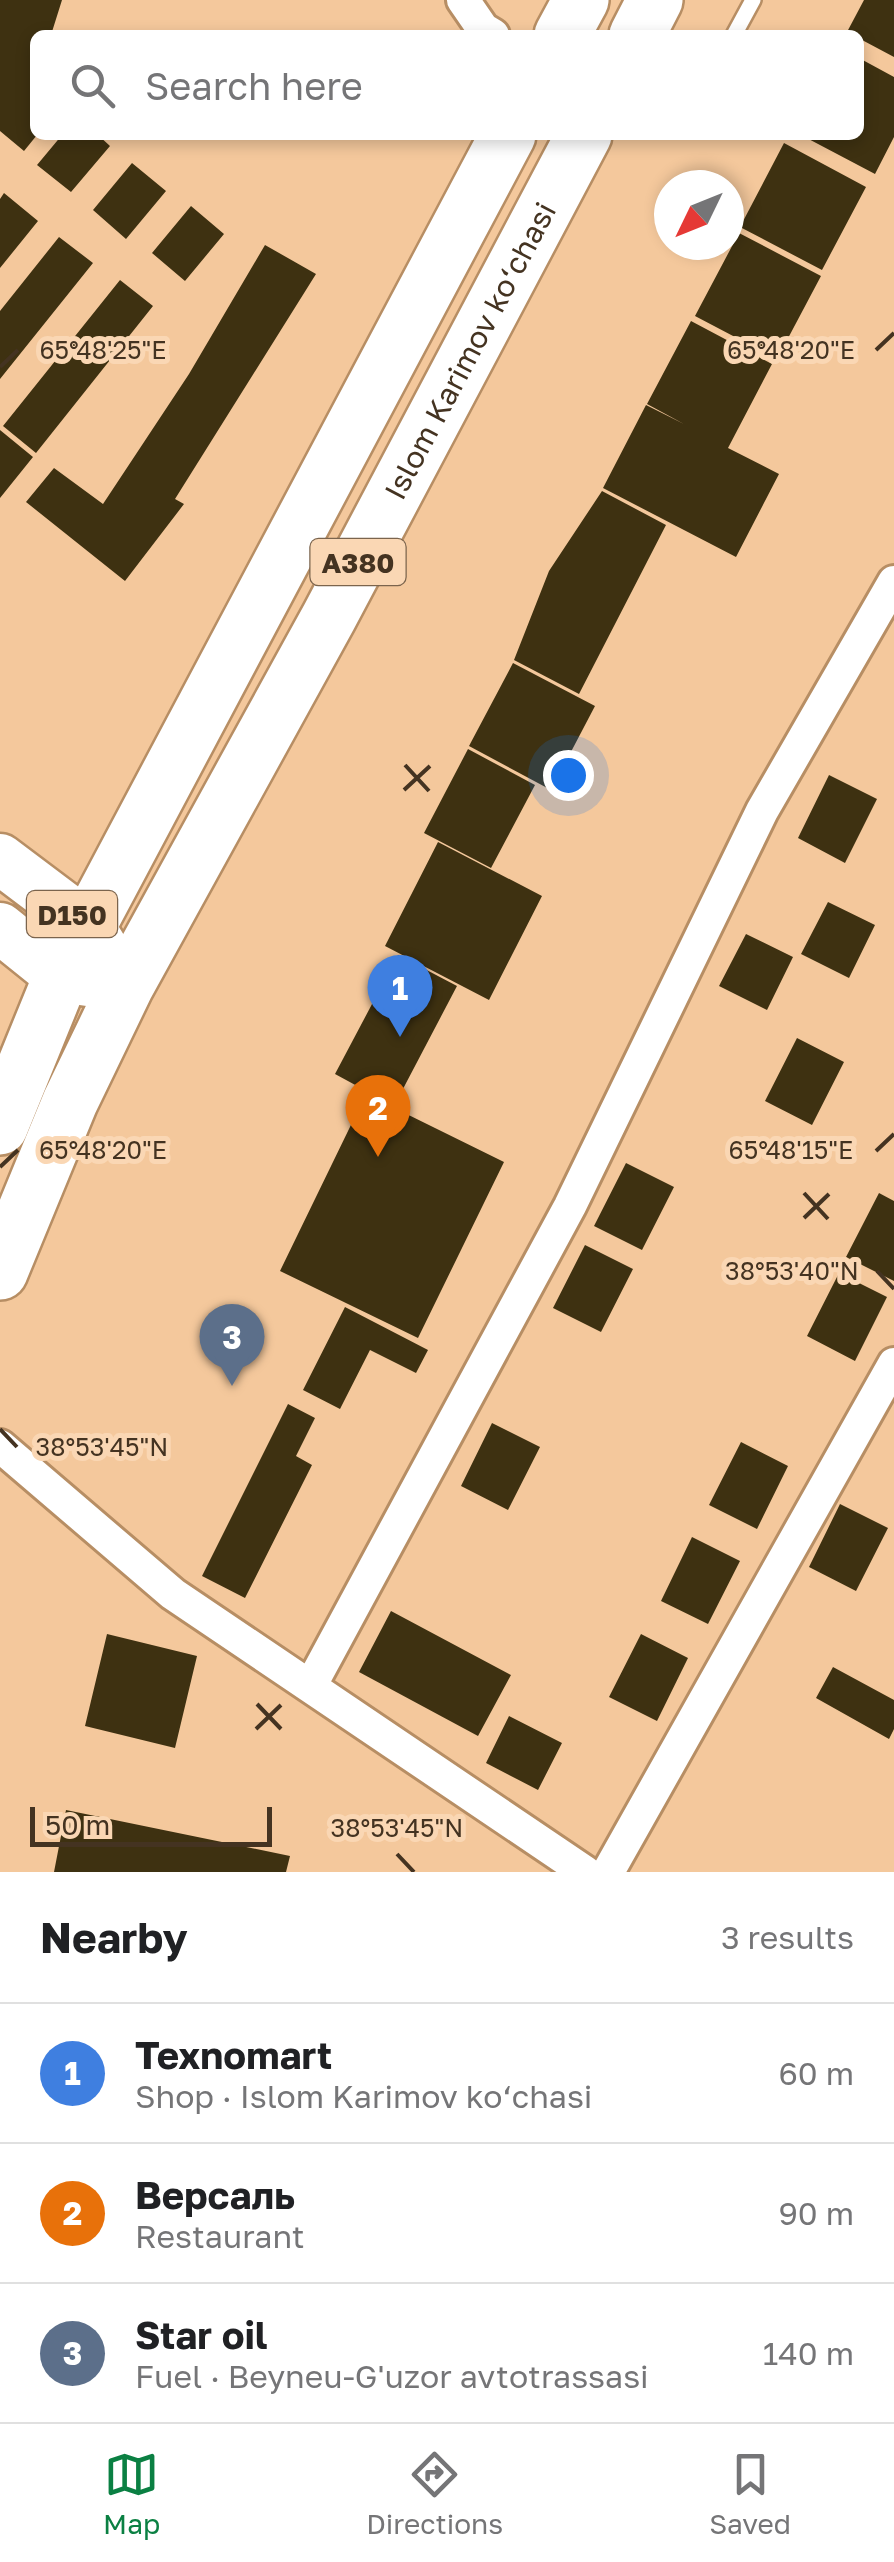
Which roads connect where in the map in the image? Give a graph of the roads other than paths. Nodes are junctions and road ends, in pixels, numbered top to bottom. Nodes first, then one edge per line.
1 (462, 0) edge
2 (581, 0) edge
3 (655, 0) edge
4 (753, 0) edge
5 (489, 30) edge
6 (565, 30) edge
7 (640, 30) edge
8 (737, 30) edge
9 (505, 140) edge
10 (581, 140) edge
11 (894, 582) edge
12 (0, 859) edge
13 (88, 926) junction
14 (0, 928) edge
15 (62, 977) junction
16 (126, 986) junction
17 (0, 1127) edge
18 (0, 1272) edge
19 (894, 1364) edge
20 (0, 1446) edge
21 (311, 1685) junction
22 (585, 1872) edge
23 (608, 1872) edge

1 - 5 street
2 - 6 highway
3 - 7 highway
4 - 8 lane
9 - 13 highway, A380
10 - 16 highway, Islom Karimov ko‘chasi / A380
11 - 21 street
12 - 13 main road, D150
13 - 15 highway, A380
13 - 16 main road, D150
14 - 15 main road, D150
15 - 16 main road, D150
15 - 17 highway, A380
16 - 18 highway, A380
19 - 23 street
20 - 21 street
21 - 22 street

